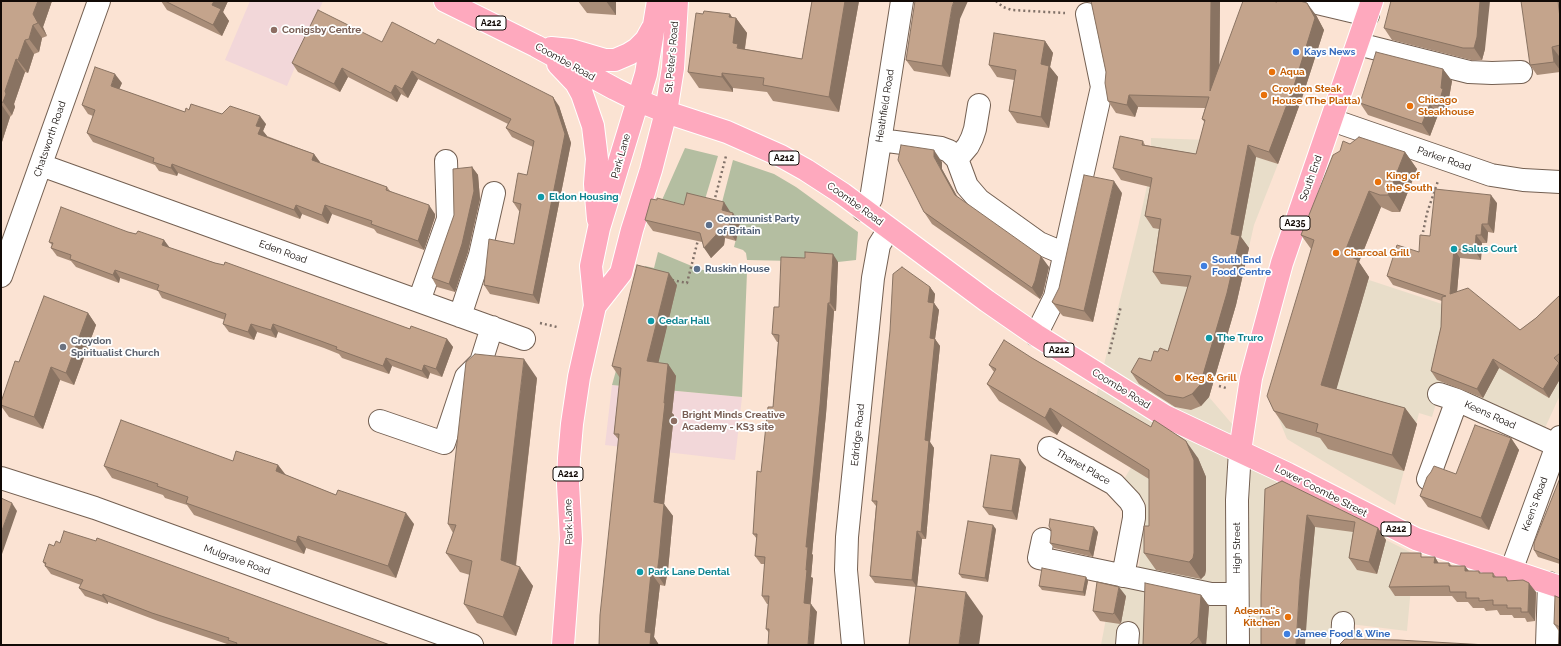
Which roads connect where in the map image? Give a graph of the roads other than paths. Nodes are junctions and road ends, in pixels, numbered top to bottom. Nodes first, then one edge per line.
1 (99, 1) edge
2 (445, 1) edge
3 (658, 1) edge
4 (677, 1) edge
5 (902, 1) edge
6 (1309, 1) edge
7 (1370, 8) edge
8 (1087, 14) road end
9 (653, 26) junction
10 (1358, 44) junction
11 (536, 46) junction
12 (1521, 72) dead end
13 (637, 100) junction
14 (979, 105) dead end
15 (666, 112) junction
16 (1332, 120) junction
17 (880, 140) junction
18 (957, 159) junction
19 (446, 161) dead end
20 (41, 165) junction
21 (1560, 182) edge
22 (494, 193) dead end
23 (863, 210) junction
24 (599, 228) junction
25 (890, 230) junction
26 (1065, 254) junction
27 (1, 276) edge
28 (418, 301) junction
29 (595, 306) junction
30 (460, 316) junction
31 (492, 327) junction
32 (1036, 335) junction
33 (524, 339) dead end
34 (380, 421) dead end
35 (1558, 441) edge
36 (1049, 448) dead end
37 (1240, 451) junction
38 (1, 478) edge
39 (1428, 479) edge
40 (1043, 539) dead end
41 (1511, 571) junction
42 (1123, 576) junction
43 (1554, 585) edge
44 (1238, 594) junction
45 (1343, 623) dead end
46 (462, 643) edge
47 (562, 645) edge
48 (853, 645) edge
49 (1238, 645) edge
50 (1342, 645) edge
51 (1547, 645) edge

1 - 20 street, Chatsworth Road
2 - 11 main road, Coombe Road / A212
3 - 9 main road
4 - 15 main road, St. Peter's Road
5 - 17 street, Heathfield Road
6 - 7 street
7 - 10 main road, South End / A235
8 - 26 street
9 - 11 main road
9 - 13 main road
10 - 12 street
10 - 16 main road, South End / A235
11 - 13 main road, Coombe Road / A212
11 - 24 main road
13 - 15 main road, Coombe Road / A212
13 - 24 main road, Park Lane / A212
14 - 18 street
15 - 23 main road, Coombe Road / A212
15 - 29 main road, Park Lane / A212
16 - 21 street, Parker Road
16 - 37 main road, South End / A235
17 - 18 street
17 - 23 street, Heathfield Road
18 - 26 street
19 - 28 street
20 - 27 street, Chatsworth Road
20 - 28 street, Eden Road
22 - 30 street
23 - 25 main road, Coombe Road / A212
24 - 29 main road, Park Lane / A212
25 - 32 main road, Coombe Road / A212
25 - 48 street, Edridge Road
26 - 32 street
28 - 30 street, Eden Road
29 - 47 main road, Park Lane / A212
30 - 31 street, Eden Road
31 - 33 street, Eden Road
31 - 34 street
32 - 37 main road, Coombe Road / A212
35 - 39 street, Keens Road
35 - 41 street, Keen's Road
36 - 42 street, Thanet Place
37 - 41 main road, Lower Coombe Street / A212
37 - 44 street, High Street
38 - 46 street, Mulgrave Road
40 - 42 street
41 - 43 main road, Lower Coombe Street / A212
42 - 44 street
43 - 51 street
44 - 49 street, High Street
45 - 50 street

